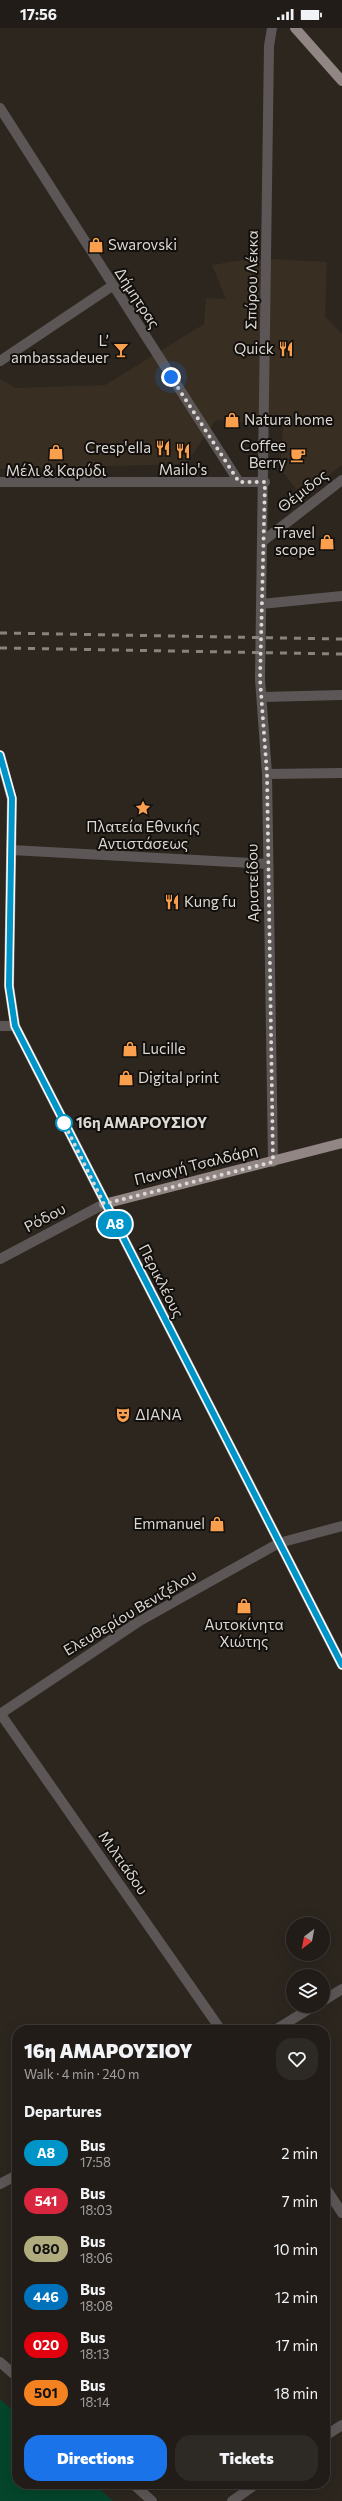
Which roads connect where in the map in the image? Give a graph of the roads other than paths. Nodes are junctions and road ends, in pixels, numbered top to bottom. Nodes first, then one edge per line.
1 (272, 28) edge
2 (295, 28) edge
3 (342, 81) edge
4 (0, 108) edge
5 (112, 286) junction
6 (0, 361) edge
7 (342, 480) edge
8 (0, 482) edge
9 (239, 482) junction
10 (265, 482) junction
11 (263, 541) junction
12 (342, 596) edge
13 (262, 604) junction
14 (342, 695) edge
15 (262, 697) junction
16 (0, 755) edge
17 (342, 773) edge
18 (267, 774) junction
19 (11, 850) junction
20 (268, 864) junction
21 (0, 1026) edge
22 (15, 1026) junction
23 (342, 1143) edge
24 (273, 1162) junction
25 (104, 1204) junction
26 (0, 1259) edge
27 (342, 1526) edge
28 (279, 1543) junction
29 (342, 1665) edge
30 (0, 1713) edge
31 (342, 1989) edge
32 (330, 1997) edge
33 (303, 2013) edge
34 (218, 2025) edge
35 (283, 2025) edge
36 (12, 2178) edge
37 (0, 2184) edge
38 (330, 2195) edge
39 (342, 2213) edge
40 (0, 2362) edge
41 (12, 2373) edge
42 (342, 2425) edge
43 (330, 2433) edge
44 (139, 2489) edge
45 (249, 2489) edge
46 (152, 2501) edge
47 (232, 2501) edge

1 - 10 street, Σπύρου Λέκκα
2 - 3 main road
4 - 5 street, Δήμητρας
5 - 6 street
5 - 9 street, Δήμητρας
7 - 11 street, Θέμιδος
8 - 9 street
9 - 10 street
10 - 11 street, Σπύρου Λέκκα
11 - 13 street, Σπύρου Λέκκα
12 - 13 street
13 - 15 street, Αριστείδου
14 - 15 street
15 - 18 street, Αριστείδου
16 - 19 main road, Περικλέους
17 - 18 street
18 - 20 street, Αριστείδου
19 - 20 street
19 - 22 main road, Περικλέους
20 - 24 street, Αριστείδου
21 - 22 street
22 - 25 main road, Περικλέους
23 - 24 main road, Παναγή Τσαλδάρη
24 - 25 main road, Παναγή Τσαλδάρη
25 - 26 street, Ρόδου
25 - 28 main road, Περικλέους
27 - 28 street, Ελευθερίου Βενιζέλου
28 - 29 main road, Περικλέους
28 - 30 street, Ελευθερίου Βενιζέλου
30 - 34 street, Μιλτιάδου
31 - 32 street
33 - 35 street
36 - 37 street
38 - 39 street
40 - 41 street
42 - 43 street
44 - 46 street
45 - 47 street

